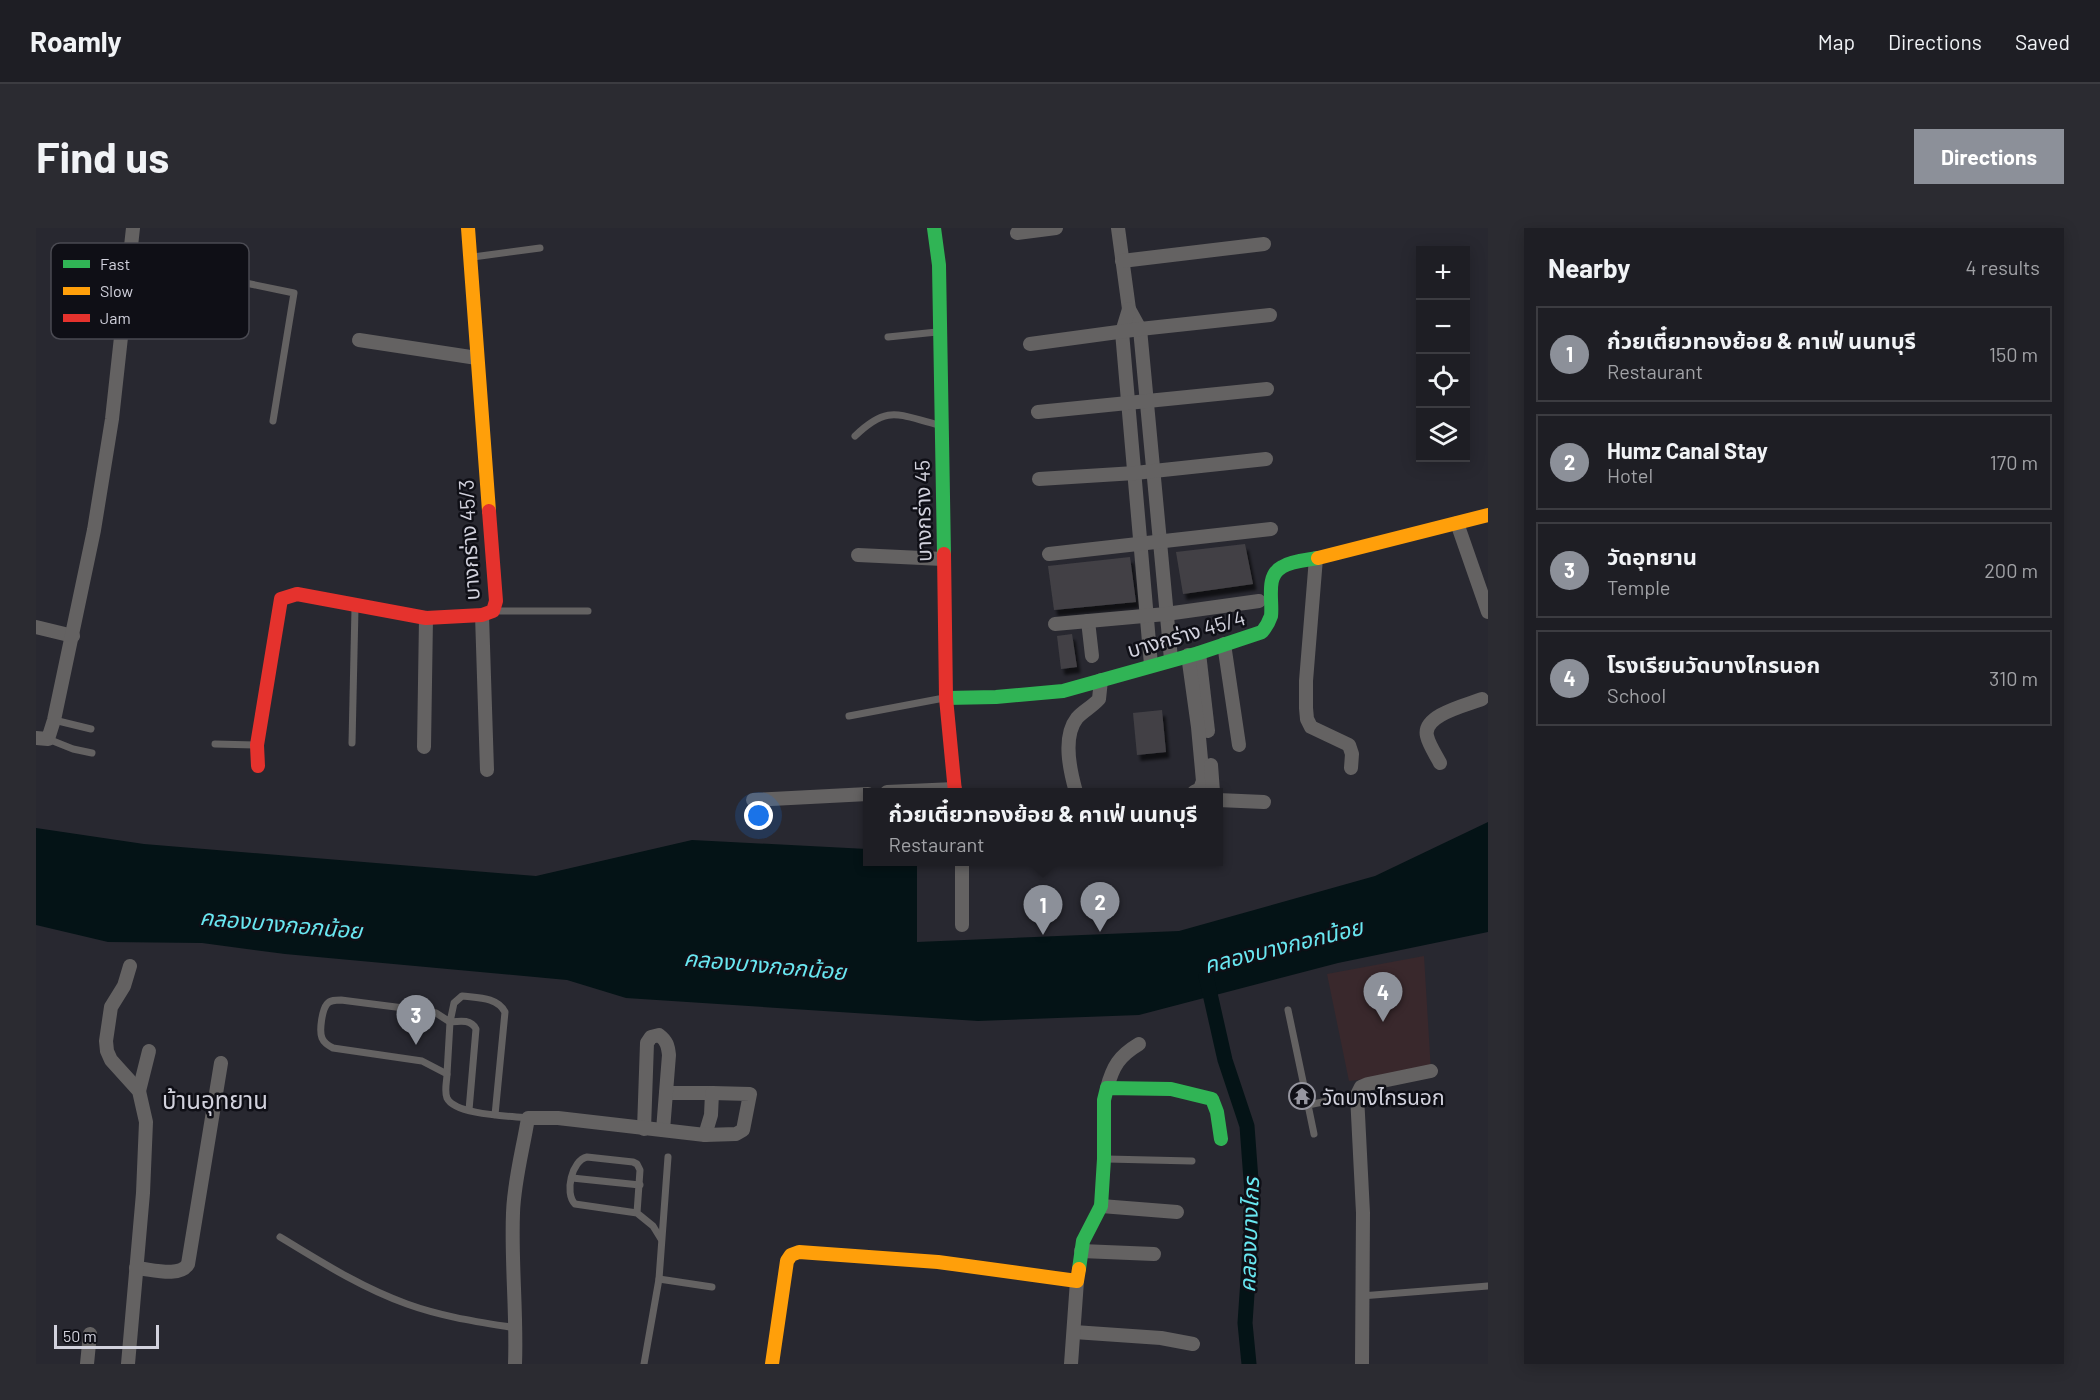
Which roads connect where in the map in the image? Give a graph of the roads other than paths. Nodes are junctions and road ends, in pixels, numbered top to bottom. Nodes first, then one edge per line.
1 (133, 228) edge
2 (468, 228) edge
3 (934, 228) edge
4 (1056, 228) edge
5 (1118, 228) edge
6 (1017, 232) dead end
7 (131, 243) edge
8 (1264, 244) dead end
9 (540, 248) dead end
10 (470, 257) junction
11 (1122, 261) junction
12 (249, 284) edge
13 (1129, 309) junction
14 (1270, 315) dead end
15 (1140, 329) junction
16 (940, 332) junction
17 (1122, 332) junction
18 (888, 337) dead end
19 (120, 339) edge
20 (359, 340) dead end
21 (1030, 344) dead end
22 (477, 358) junction
23 (1267, 389) dead end
24 (1148, 399) junction
25 (1129, 401) junction
26 (1038, 412) dead end
27 (273, 421) dead end
28 (941, 425) junction
29 (855, 436) dead end
30 (1266, 459) dead end
31 (1155, 470) junction
32 (1135, 473) junction
33 (1039, 479) dead end
34 (1488, 515) edge
35 (1457, 523) junction
36 (1271, 529) dead end
37 (1160, 542) junction
38 (1140, 544) junction
39 (1049, 554) dead end
40 (858, 555) dead end
41 (943, 559) junction
42 (1310, 559) junction
43 (1259, 601) dead end
44 (355, 606) junction
45 (588, 610) dead end
46 (1488, 612) edge
47 (487, 613) junction
48 (1166, 614) junction
49 (1147, 616) junction
50 (426, 618) junction
51 (1088, 621) junction
52 (1055, 624) dead end
53 (36, 627) edge
54 (73, 636) junction
55 (1224, 644) junction
56 (1194, 654) junction
57 (1092, 656) dead end
58 (1171, 659) junction
59 (1152, 665) junction
60 (1101, 680) junction
61 (946, 698) junction
62 (1486, 701) edge
63 (849, 716) dead end
64 (54, 720) junction
65 (91, 729) dead end
66 (42, 739) edge
67 (352, 743) dead end
68 (214, 744) dead end
69 (257, 745) junction
70 (1239, 746) dead end
71 (424, 747) dead end
72 (92, 753) dead end
73 (1440, 763) dead end
74 (258, 766) dead end
75 (1351, 768) dead end
76 (487, 770) dead end
77 (955, 788) edge
78 (1075, 788) edge
79 (1200, 788) edge
80 (1212, 788) edge
81 (863, 794) edge
82 (753, 800) dead end
83 (1223, 800) edge
84 (1264, 802) dead end
85 (962, 866) edge
86 (962, 926) dead end
87 (130, 966) dead end
88 (1288, 1010) dead end
89 (450, 1022) junction
90 (1139, 1044) dead end
91 (149, 1051) dead end
92 (220, 1063) dead end
93 (1431, 1071) dead end
94 (447, 1074) junction
95 (1107, 1088) junction
96 (139, 1091) junction
97 (666, 1093) junction
98 (712, 1093) junction
99 (1357, 1095) junction
100 (1308, 1105) junction
101 (469, 1110) junction
102 (495, 1114) junction
103 (528, 1118) junction
104 (644, 1129) junction
105 (663, 1130) junction
106 (1314, 1134) dead end
107 (705, 1135) junction
108 (1221, 1139) dead end
109 (668, 1157) dead end
110 (1104, 1159) junction
111 (1192, 1161) dead end
112 (572, 1178) junction
113 (640, 1185) junction
114 (1101, 1206) junction
115 (1177, 1212) dead end
116 (637, 1213) junction
117 (280, 1237) dead end
118 (661, 1239) junction
119 (1081, 1251) junction
120 (1154, 1254) dead end
121 (136, 1268) junction
122 (659, 1280) junction
123 (1077, 1281) junction
124 (1488, 1286) edge
125 (712, 1287) dead end
126 (1361, 1296) junction
127 (516, 1328) junction
128 (1074, 1332) junction
129 (90, 1334) dead end
130 (1193, 1344) dead end
131 (87, 1364) edge
132 (128, 1364) edge
133 (515, 1364) edge
134 (644, 1364) edge
135 (772, 1364) edge
136 (1071, 1364) edge
137 (1362, 1364) edge

1 - 7 street
2 - 10 street, บางกร่าง 45/3
3 - 16 street, บางกร่าง 45
4 - 6 street
5 - 11 street
8 - 11 street
9 - 10 lane
10 - 22 street, บางกร่าง 45/3
11 - 13 street
12 - 27 lane
13 - 15 street
13 - 17 street
14 - 15 street
15 - 17 street
15 - 24 street
16 - 18 lane
16 - 28 street, บางกร่าง 45
17 - 21 street
17 - 25 street
19 - 54 street
20 - 22 street
22 - 47 street, บางกร่าง 45/3
23 - 24 street
24 - 25 street
24 - 31 street
25 - 26 street
25 - 32 street
28 - 29 lane
28 - 41 street, บางกร่าง 45
30 - 31 street
31 - 32 street
31 - 37 street
32 - 33 street
32 - 38 street
34 - 35 street, บางกร่าง 45/4
35 - 42 street, บางกร่าง 45/4
35 - 46 street
36 - 37 street
37 - 38 street
37 - 48 street
38 - 39 street
38 - 49 street
40 - 41 street
41 - 61 street, บางกร่าง 45
42 - 55 street, บางกร่าง 45/4
42 - 75 street
43 - 48 street
44 - 50 street, บางกร่าง 45/3
44 - 67 lane
44 - 69 street, บางกร่าง 45/3
45 - 47 lane
47 - 50 street, บางกร่าง 45/3
47 - 76 street
48 - 49 street
48 - 58 street
49 - 51 street
49 - 59 street
50 - 71 street
51 - 52 street
51 - 57 street
53 - 54 street
54 - 64 street
55 - 56 street, บางกร่าง 45/4
55 - 70 street
56 - 58 street, บางกร่าง 45/4
56 - 79 street
56 - 80 street
58 - 59 street, บางกร่าง 45/4
59 - 60 street, บางกร่าง 45/4
60 - 61 street, บางกร่าง 45/4
60 - 78 street
61 - 63 lane
61 - 77 street, บางกร่าง 45
62 - 73 street
64 - 65 lane
64 - 66 street
66 - 72 lane
68 - 69 lane
69 - 74 street, บางกร่าง 45/3
81 - 82 street
83 - 84 street
85 - 86 street
87 - 96 street
88 - 100 lane
89 - 94 lane
89 - 94 lane
89 - 101 lane
89 - 102 lane
90 - 95 street
91 - 96 street
92 - 121 street
93 - 99 street
94 - 101 lane
95 - 108 street
95 - 110 street
96 - 121 street
97 - 98 street
97 - 104 street
97 - 105 street
98 - 107 street
98 - 107 street
99 - 100 lane
99 - 126 street
100 - 106 lane
101 - 102 lane
102 - 103 lane
103 - 104 street
103 - 127 street
104 - 105 street
105 - 107 street
109 - 118 lane
110 - 111 lane
110 - 114 street
112 - 113 lane
112 - 113 lane
112 - 116 lane
113 - 116 lane
114 - 115 street
114 - 119 street
116 - 118 lane
117 - 127 lane
118 - 122 lane
119 - 120 street
119 - 123 street
121 - 132 street
122 - 125 lane
122 - 134 lane
123 - 128 street
123 - 135 street
124 - 126 lane
126 - 137 street
127 - 133 street
128 - 130 street
128 - 136 street
129 - 131 street

